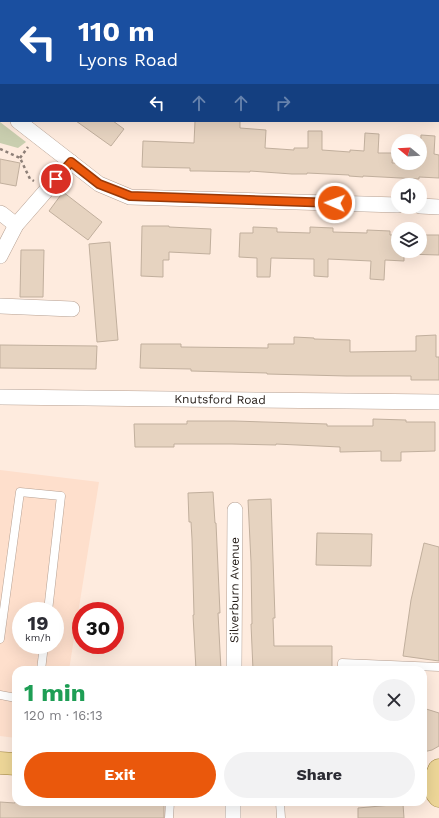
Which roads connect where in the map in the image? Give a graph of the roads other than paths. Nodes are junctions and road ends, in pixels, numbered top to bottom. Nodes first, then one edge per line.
1 (19, 122) edge
2 (71, 162) junction
3 (391, 205) edge
4 (427, 206) edge
5 (439, 207) edge
6 (0, 213) edge
7 (16, 225) junction
8 (0, 256) edge
9 (0, 306) edge
10 (72, 309) dead end
11 (0, 397) edge
12 (439, 402) edge
13 (235, 510) dead end
14 (49, 602) edge
15 (0, 639) edge
16 (43, 654) edge
17 (41, 666) edge
18 (234, 666) edge
19 (342, 666) edge
20 (415, 666) edge
21 (427, 667) edge
22 (439, 667) edge
23 (0, 695) edge
24 (12, 697) edge
25 (439, 760) edge
26 (427, 762) edge
27 (0, 763) edge
28 (12, 764) edge
29 (439, 770) edge
30 (433, 793) edge
31 (170, 806) edge
32 (233, 806) edge
33 (280, 806) edge
34 (169, 818) edge
35 (233, 818) edge
36 (281, 818) edge

1 - 2 street
2 - 3 street
2 - 7 street
4 - 5 street
6 - 7 street
7 - 8 street
9 - 10 street
11 - 12 street, Knutsford Road
13 - 18 street, Silverburn Avenue
14 - 15 lane
16 - 17 lane
19 - 20 lane
21 - 22 lane
23 - 24 lane
25 - 26 main road
27 - 28 main road
29 - 30 main road
31 - 34 lane
32 - 35 street
33 - 36 lane

